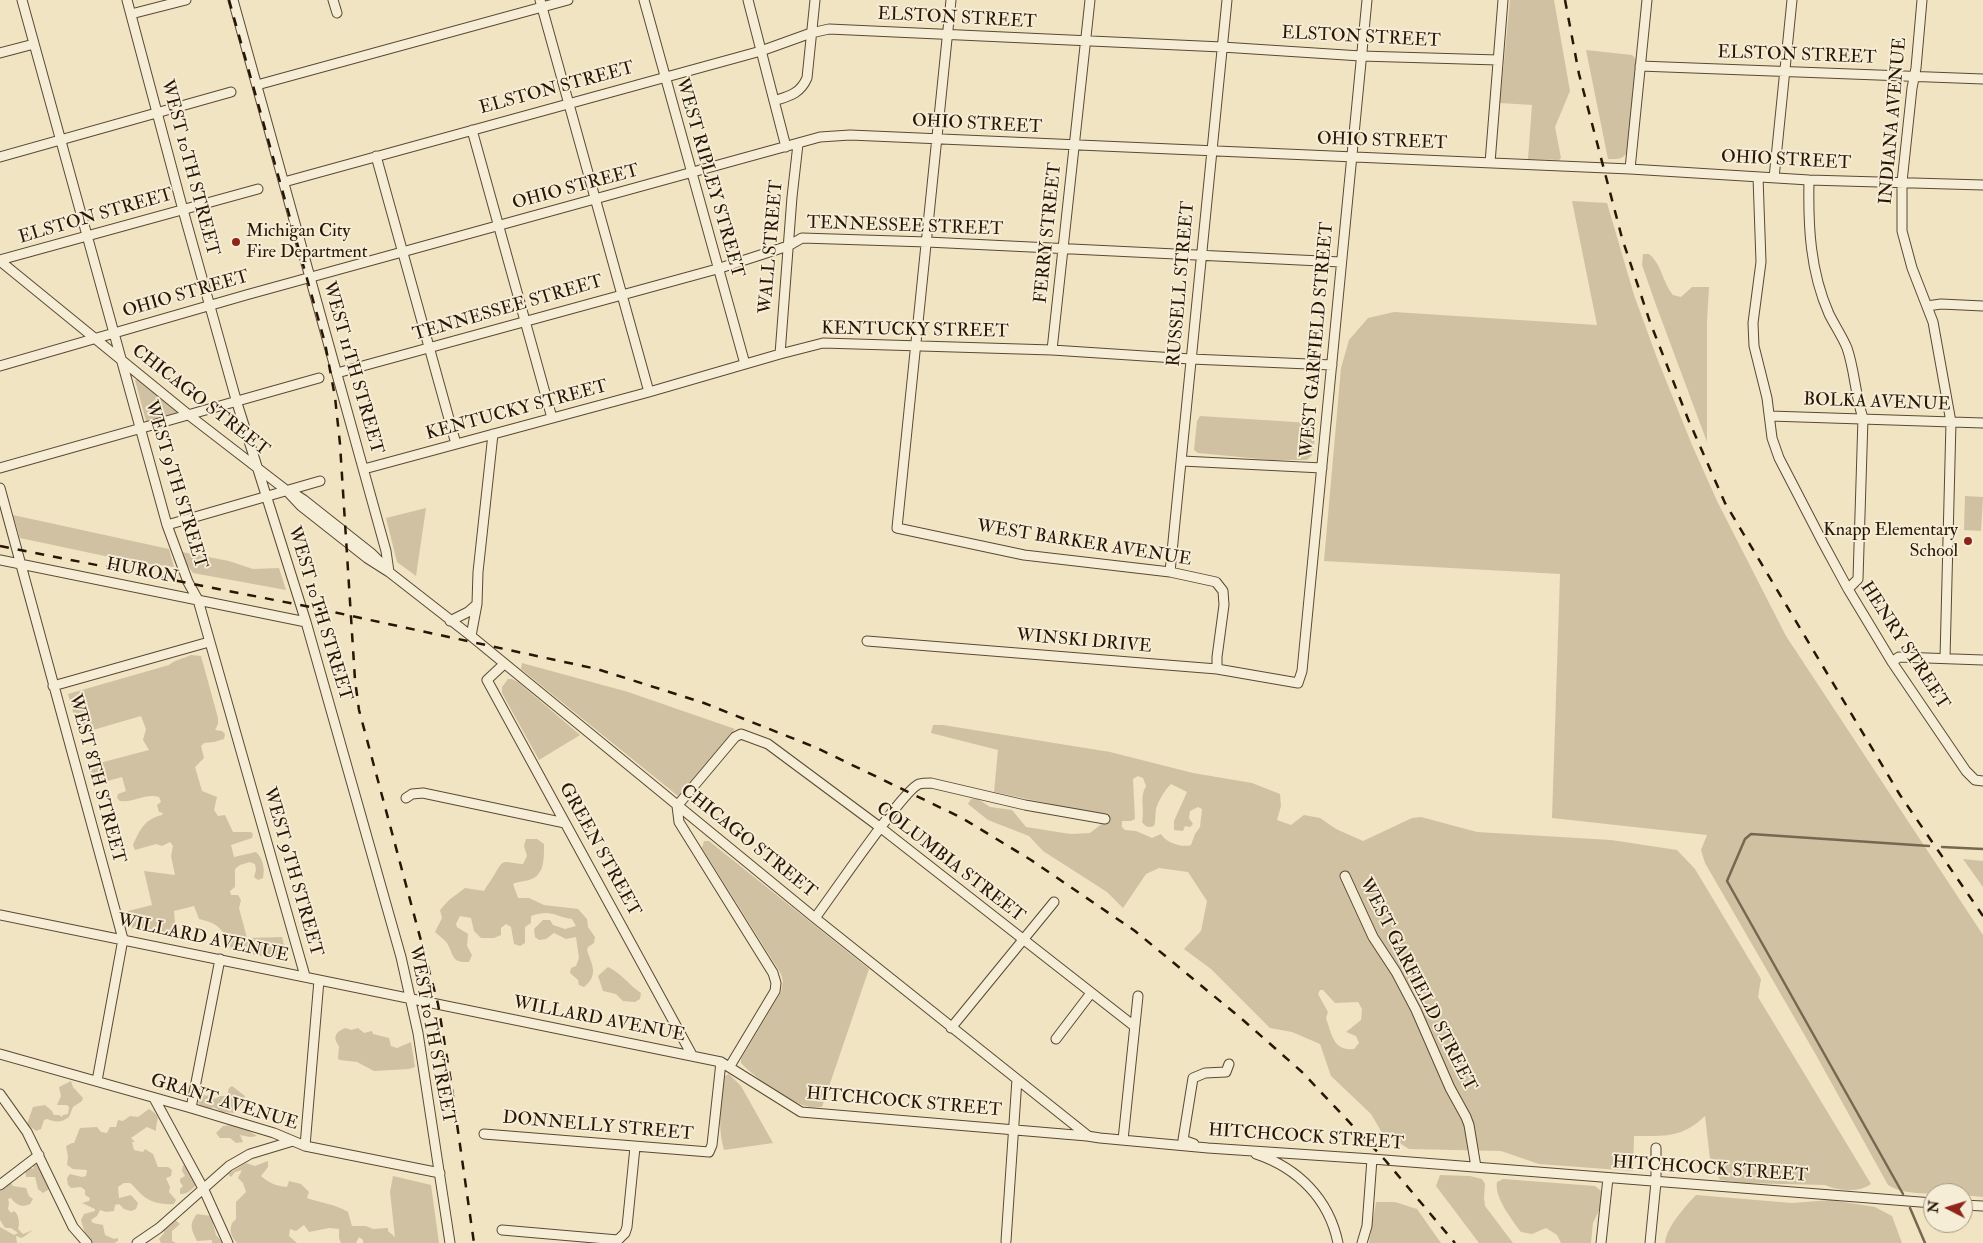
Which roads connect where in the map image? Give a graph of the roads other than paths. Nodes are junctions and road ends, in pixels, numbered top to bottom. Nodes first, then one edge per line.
1 (22, 0) edge
2 (127, 0) edge
3 (186, 0) edge
4 (234, 0) edge
5 (333, 0) edge
6 (568, 0) edge
7 (644, 0) edge
8 (748, 0) edge
9 (815, 0) edge
10 (951, 0) edge
11 (1090, 0) edge
12 (1227, 0) edge
13 (1367, 0) edge
14 (1504, 0) edge
15 (1647, 0) edge
16 (1792, 0) edge
17 (1922, 0) edge
18 (541, 4) edge
19 (337, 13) dead end
20 (131, 14) junction
21 (811, 33) junction
22 (947, 35) junction
23 (1086, 42) junction
24 (34, 44) junction
25 (1222, 47) junction
26 (761, 51) junction
27 (0, 54) edge
28 (1362, 56) junction
29 (1498, 60) junction
30 (1640, 66) junction
31 (1784, 72) junction
32 (664, 77) junction
33 (1914, 77) junction
34 (1983, 79) edge
35 (257, 85) junction
36 (231, 92) dead end
37 (774, 101) junction
38 (568, 104) junction
39 (157, 113) junction
40 (472, 130) junction
41 (60, 140) junction
42 (937, 140) junction
43 (798, 144) junction
44 (1075, 146) junction
45 (786, 147) junction
46 (1211, 151) junction
47 (376, 156) junction
48 (0, 157) edge
49 (1351, 157) junction
50 (1490, 163) junction
51 (1630, 169) junction
52 (692, 173) junction
53 (1758, 177) junction
54 (1774, 178) junction
55 (1809, 180) junction
56 (284, 182) junction
57 (1902, 182) junction
58 (1983, 185) edge
59 (258, 189) dead end
60 (594, 200) junction
61 (183, 210) junction
62 (499, 226) junction
63 (88, 237) junction
64 (927, 242) junction
65 (788, 246) junction
66 (1064, 249) junction
67 (403, 252) junction
68 (1201, 255) junction
69 (0, 261) edge
70 (1341, 262) junction
71 (718, 269) junction
72 (310, 277) junction
73 (621, 294) junction
74 (210, 305) junction
75 (1927, 306) junction
76 (1983, 306) edge
77 (526, 322) junction
78 (113, 333) junction
79 (96, 338) junction
80 (917, 345) junction
81 (430, 348) junction
82 (1052, 350) junction
83 (780, 354) junction
84 (121, 359) junction
85 (1191, 359) junction
86 (745, 364) junction
87 (1332, 365) junction
88 (0, 366) edge
89 (337, 373) junction
90 (319, 378) dead end
91 (649, 392) junction
92 (237, 402) junction
93 (190, 416) junction
94 (1770, 416) junction
95 (552, 418) junction
96 (1863, 418) junction
97 (1951, 422) junction
98 (1983, 423) edge
99 (140, 429) junction
100 (493, 434) junction
101 (456, 444) junction
102 (1182, 461) junction
103 (256, 466) junction
104 (0, 468) edge
105 (1322, 468) junction
106 (364, 469) junction
107 (320, 481) dead end
108 (0, 488) edge
109 (286, 490) junction
110 (266, 497) junction
111 (167, 525) junction
112 (0, 560) edge
113 (21, 564) junction
114 (389, 572) junction
115 (1170, 572) junction
116 (1848, 589) junction
117 (198, 600) junction
118 (477, 604) junction
119 (450, 621) junction
120 (306, 622) junction
121 (471, 636) junction
122 (868, 641) dead end
123 (209, 642) junction
124 (1945, 658) junction
125 (1983, 660) edge
126 (1892, 662) junction
127 (503, 665) junction
128 (1217, 669) junction
129 (1298, 682) joint
130 (53, 686) junction
131 (1979, 780) edge
132 (406, 798) dead end
133 (678, 806) junction
134 (1105, 819) dead end
135 (565, 823) junction
136 (881, 828) junction
137 (1344, 876) dead end
138 (1054, 902) dead end
139 (0, 915) edge
140 (816, 918) junction
141 (123, 939) junction
142 (1022, 940) junction
143 (220, 959) junction
144 (305, 976) junction
145 (319, 980) junction
146 (1091, 993) junction
147 (1138, 996) dead end
148 (412, 999) junction
149 (1134, 1026) junction
150 (951, 1028) junction
151 (1056, 1039) dead end
152 (0, 1054) edge
153 (692, 1055) junction
154 (726, 1064) junction
155 (1229, 1064) dead end
156 (1017, 1080) junction
157 (97, 1081) junction
158 (0, 1094) edge
159 (154, 1098) junction
160 (191, 1108) junction
161 (1014, 1129) junction
162 (484, 1134) dead end
163 (1087, 1136) junction
164 (1123, 1140) junction
165 (293, 1141) junction
166 (305, 1146) junction
167 (635, 1147) junction
168 (1208, 1148) junction
169 (1656, 1148) dead end
170 (1245, 1150) junction
171 (39, 1154) junction
172 (1372, 1159) junction
173 (1476, 1167) junction
174 (440, 1173) junction
175 (1608, 1178) junction
176 (1656, 1182) junction
177 (0, 1185) edge
178 (204, 1190) junction
179 (1923, 1202) edge
180 (502, 1230) dead end
181 (1006, 1241) dead end
182 (87, 1243) edge
183 (137, 1243) edge
184 (228, 1243) edge
185 (450, 1243) edge
186 (1338, 1243) edge
187 (1362, 1243) edge
188 (1601, 1243) edge
189 (1650, 1243) edge

1 - 24 street, WEST 9TH STREET
2 - 20 street, WEST 10TH STREET
3 - 20 street
4 - 35 street, WEST 11TH STREET
5 - 19 street
6 - 18 street
7 - 32 street, WEST RIPLEY STREET
8 - 26 street
9 - 21 street
10 - 22 street, WEST BARKER AVENUE
11 - 23 street, FERRY STREET
12 - 25 street, RUSSELL STREET
13 - 28 street, WEST GARFIELD STREET
14 - 29 street
15 - 30 street
16 - 31 street
17 - 33 street, INDIANA AVENUE
18 - 35 street
18 - 38 street
20 - 39 street, WEST 10TH STREET
21 - 22 street, ELSTON STREET
21 - 26 street, ELSTON STREET
21 - 37 street
22 - 23 street, ELSTON STREET
22 - 42 street, WEST BARKER AVENUE
23 - 25 street, ELSTON STREET
23 - 44 street, FERRY STREET
24 - 27 street
24 - 41 street, WEST 9TH STREET
25 - 28 street, ELSTON STREET
25 - 46 street, RUSSELL STREET
26 - 32 street, ELSTON STREET
26 - 37 street
28 - 29 street, ELSTON STREET
28 - 49 street, WEST GARFIELD STREET
29 - 50 street
30 - 31 street, ELSTON STREET
30 - 51 street
31 - 33 street, ELSTON STREET
31 - 54 street
32 - 38 street, ELSTON STREET
32 - 52 street, WEST RIPLEY STREET
33 - 34 street, ELSTON STREET
33 - 57 street, INDIANA AVENUE
35 - 56 street, WEST 11TH STREET
36 - 39 street
37 - 45 street
38 - 40 street, ELSTON STREET
38 - 60 street
39 - 41 street
39 - 61 street, WEST 10TH STREET
40 - 47 street, ELSTON STREET
40 - 62 street
41 - 48 street
41 - 63 street, WEST 9TH STREET
42 - 43 street, OHIO STREET
42 - 44 street, OHIO STREET
42 - 64 street, WEST BARKER AVENUE
43 - 45 street, OHIO STREET
43 - 65 street, WALL STREET
44 - 46 street, OHIO STREET
44 - 66 street, FERRY STREET
45 - 52 street, OHIO STREET
46 - 49 street, OHIO STREET
46 - 68 street, RUSSELL STREET
47 - 56 street, ELSTON STREET
47 - 67 street
49 - 50 street, OHIO STREET
49 - 70 street, WEST GARFIELD STREET
50 - 51 street, OHIO STREET
51 - 53 street, OHIO STREET
52 - 60 street, OHIO STREET
52 - 71 street, WEST RIPLEY STREET
53 - 54 street, OHIO STREET
53 - 94 street, HENRY STREET
54 - 55 street, OHIO STREET
55 - 57 street, OHIO STREET
55 - 96 street
56 - 72 street, WEST 11TH STREET
57 - 58 street, OHIO STREET
57 - 75 street, INDIANA AVENUE
59 - 61 street, ELSTON STREET
60 - 62 street, OHIO STREET
60 - 73 street
61 - 63 street, ELSTON STREET
61 - 74 street, WEST 10TH STREET
62 - 67 street, OHIO STREET
62 - 77 street
63 - 69 street, ELSTON STREET
63 - 78 street, WEST 9TH STREET
64 - 65 street, TENNESSEE STREET
64 - 66 street, TENNESSEE STREET
64 - 80 street, WEST BARKER AVENUE
65 - 71 street, TENNESSEE STREET
65 - 83 street, WALL STREET
66 - 68 street, TENNESSEE STREET
66 - 82 street, FERRY STREET
67 - 72 street, OHIO STREET
67 - 81 street
68 - 70 street, TENNESSEE STREET
68 - 85 street, RUSSELL STREET
69 - 79 street, CHICAGO STREET
70 - 87 street, WEST GARFIELD STREET
71 - 73 street, TENNESSEE STREET
71 - 86 street, WEST RIPLEY STREET
72 - 74 street, OHIO STREET
72 - 89 street, WEST 11TH STREET
73 - 77 street, TENNESSEE STREET
73 - 91 street
74 - 78 street, OHIO STREET
74 - 92 street, WEST 10TH STREET
75 - 76 street
75 - 97 street, INDIANA AVENUE
77 - 81 street, TENNESSEE STREET
77 - 95 street
78 - 79 street, OHIO STREET
78 - 84 street, WEST 9TH STREET
79 - 84 street, CHICAGO STREET
79 - 88 street, OHIO STREET
80 - 82 street, KENTUCKY STREET
80 - 83 street, KENTUCKY STREET
80 - 115 street, WEST BARKER AVENUE
81 - 89 street, TENNESSEE STREET
81 - 101 street
82 - 85 street, KENTUCKY STREET
83 - 86 street, KENTUCKY STREET
84 - 93 street, CHICAGO STREET
84 - 99 street, WEST 9TH STREET
85 - 87 street, KENTUCKY STREET
85 - 102 street, RUSSELL STREET
86 - 91 street, KENTUCKY STREET
87 - 105 street, WEST GARFIELD STREET
89 - 106 street, WEST 11TH STREET
90 - 92 street
91 - 95 street, KENTUCKY STREET
92 - 93 street
92 - 103 street, WEST 10TH STREET
93 - 99 street
93 - 103 street, CHICAGO STREET
94 - 96 street, BOLKA AVENUE
94 - 116 street, HENRY STREET
95 - 100 street, KENTUCKY STREET
96 - 97 street, BOLKA AVENUE
96 - 116 street
97 - 98 street, BOLKA AVENUE
97 - 124 street, INDIANA AVENUE
99 - 104 street
99 - 111 street, WEST 9TH STREET
100 - 101 street, KENTUCKY STREET
100 - 118 street
101 - 106 street, KENTUCKY STREET
102 - 105 street
102 - 115 street, RUSSELL STREET
103 - 109 street, CHICAGO STREET
103 - 110 street, WEST 10TH STREET
105 - 129 street, WEST GARFIELD STREET
106 - 114 street, WEST 11TH STREET
107 - 109 street
108 - 113 street, WEST 8TH STREET
109 - 110 street
109 - 114 street, CHICAGO STREET
110 - 111 street
110 - 120 street, WEST 10TH STREET
111 - 117 street, WEST 9TH STREET
112 - 113 street, HURON
113 - 117 street, HURON
113 - 130 street, WEST 8TH STREET
114 - 119 street, CHICAGO STREET
115 - 128 street, WEST BARKER AVENUE
116 - 126 street, HENRY STREET
117 - 120 street, HURON
117 - 123 street, WEST 9TH STREET
118 - 119 street
118 - 121 street
119 - 121 street, CHICAGO STREET
120 - 148 street, WEST 10TH STREET
121 - 127 street, CHICAGO STREET
122 - 128 street, WINSKI DRIVE
123 - 130 street
123 - 144 street, WEST 9TH STREET
124 - 125 street
124 - 126 street
126 - 131 street, HENRY STREET
127 - 133 street, CHICAGO STREET
127 - 135 street, GREEN STREET
128 - 129 street, WINSKI DRIVE
130 - 141 street, WEST 8TH STREET
132 - 135 street
133 - 136 street, COLUMBIA STREET
133 - 140 street, CHICAGO STREET
133 - 154 street
134 - 136 street
135 - 153 street, GREEN STREET
136 - 140 street
136 - 142 street, COLUMBIA STREET
137 - 173 street, WEST GARFIELD STREET
138 - 142 street
139 - 141 street, WILLARD AVENUE
140 - 150 street, CHICAGO STREET
141 - 143 street, WILLARD AVENUE
141 - 157 street, WEST 8TH STREET
142 - 146 street, COLUMBIA STREET
142 - 150 street
143 - 144 street, WILLARD AVENUE
143 - 160 street
144 - 145 street, WILLARD AVENUE
145 - 148 street, WILLARD AVENUE
145 - 166 street, WEST 9TH STREET
146 - 149 street, COLUMBIA STREET
146 - 151 street
147 - 149 street
148 - 153 street, WILLARD AVENUE
148 - 174 street, WEST 10TH STREET
149 - 164 street
150 - 156 street, CHICAGO STREET
152 - 157 street, GRANT AVENUE
153 - 154 street, HITCHCOCK STREET
154 - 161 street, HITCHCOCK STREET
154 - 167 street, DONNELLY STREET
155 - 168 street
156 - 161 street
156 - 163 street, CHICAGO STREET
157 - 159 street, GRANT AVENUE
158 - 171 street
159 - 160 street, GRANT AVENUE
159 - 178 street
160 - 165 street, GRANT AVENUE
161 - 163 street, HITCHCOCK STREET
161 - 181 street
162 - 167 street, DONNELLY STREET
163 - 164 street, HITCHCOCK STREET
164 - 168 street, HITCHCOCK STREET
165 - 166 street, GRANT AVENUE
165 - 178 street
166 - 174 street, GRANT AVENUE
167 - 180 street
168 - 170 street, HITCHCOCK STREET
169 - 176 street
170 - 172 street, HITCHCOCK STREET
170 - 186 street
171 - 177 street
171 - 182 street
172 - 173 street, HITCHCOCK STREET
172 - 187 street
173 - 175 street, HITCHCOCK STREET
174 - 185 street, WEST 10TH STREET
175 - 176 street, HITCHCOCK STREET
175 - 188 street
176 - 179 street, HITCHCOCK STREET
176 - 189 street
178 - 183 street
178 - 184 street

